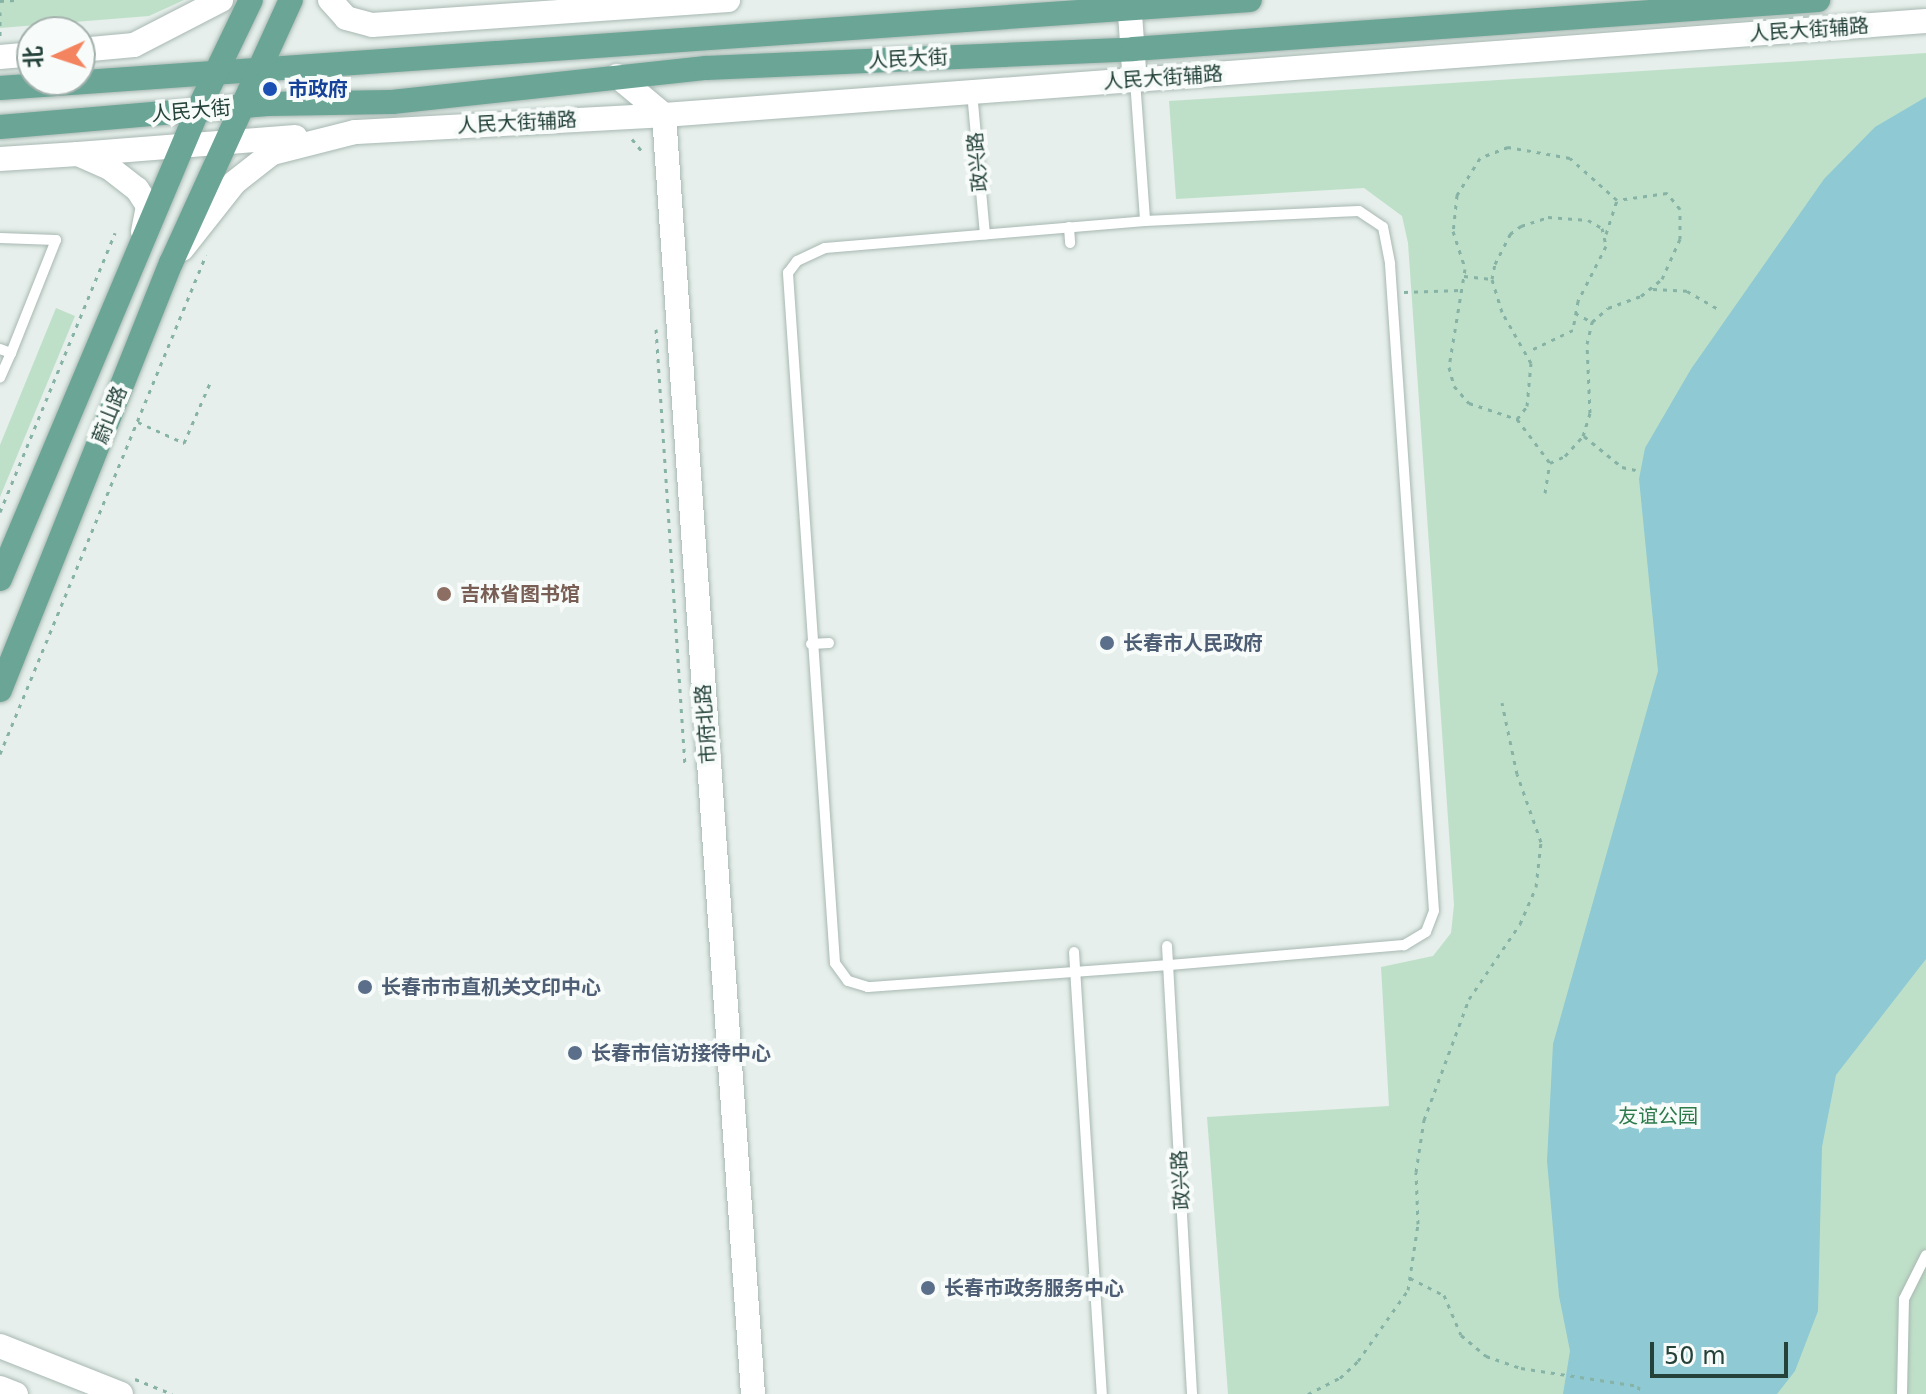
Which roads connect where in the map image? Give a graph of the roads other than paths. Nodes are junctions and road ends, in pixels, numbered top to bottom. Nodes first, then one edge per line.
1 (221, 0) edge
2 (251, 0) edge
3 (291, 0) edge
4 (330, 0) edge
5 (728, 0) edge
6 (1250, 0) edge
7 (1818, 0) edge
8 (1129, 4) edge
9 (1926, 21) edge
10 (96, 49) edge
11 (1133, 49) junction
12 (262, 68) junction
13 (218, 72) junction
14 (617, 76) junction
15 (1135, 80) junction
16 (0, 88) edge
17 (972, 90) junction
18 (244, 106) junction
19 (197, 112) junction
20 (664, 115) junction
21 (0, 127) edge
22 (355, 132) junction
23 (223, 142) junction
24 (183, 145) junction
25 (78, 154) junction
26 (0, 159) edge
27 (1145, 221) junction
28 (1069, 227) junction
29 (985, 234) junction
30 (0, 238) edge
31 (1070, 243) dead end
32 (139, 254) junction
33 (171, 263) junction
34 (5, 351) edge
35 (0, 378) edge
36 (1, 576) edge
37 (829, 643) dead end
38 (811, 644) junction
39 (0, 690) edge
40 (1167, 946) dead end
41 (1074, 952) dead end
42 (1169, 965) junction
43 (1075, 971) junction
44 (1926, 1255) edge
45 (0, 1346) edge
46 (0, 1388) edge
47 (16, 1394) edge
48 (121, 1394) edge
49 (753, 1394) edge
50 (1102, 1394) edge
51 (1192, 1394) edge
52 (1902, 1394) edge

1 - 10 main road
2 - 13 main road, 蔚山路
3 - 12 main road, 蔚山路
4 - 5 main road
6 - 8 main road, 人民大街
7 - 11 main road, 人民大街
8 - 11 main road
8 - 12 main road, 人民大街
9 - 15 main road, 人民大街辅路
11 - 14 main road, 人民大街
11 - 15 main road
12 - 13 main road, 人民大街
12 - 18 main road, 蔚山路
13 - 16 main road, 人民大街
13 - 19 main road, 蔚山路
14 - 18 main road, 人民大街
14 - 20 main road
15 - 17 main road, 人民大街辅路
15 - 27 lane
17 - 20 main road, 人民大街辅路
17 - 29 lane, 政兴路
18 - 19 main road, 人民大街
18 - 23 main road, 蔚山路
19 - 21 main road, 人民大街
19 - 24 main road, 蔚山路
20 - 22 main road, 人民大街辅路
20 - 49 main road, 市府北路
22 - 23 main road
22 - 33 main road
23 - 24 main road
23 - 33 main road, 蔚山路
24 - 25 main road
24 - 32 main road, 蔚山路
25 - 26 main road
25 - 32 main road
27 - 28 lane
27 - 42 lane
28 - 29 lane
28 - 31 lane
29 - 38 lane
30 - 34 lane
32 - 36 main road, 蔚山路
33 - 39 main road, 蔚山路
34 - 35 lane
37 - 38 lane
38 - 43 lane
40 - 42 lane, 政兴路
41 - 43 lane
42 - 43 lane
42 - 51 lane, 政兴路
43 - 50 lane
44 - 52 lane
45 - 48 main road
46 - 47 main road

